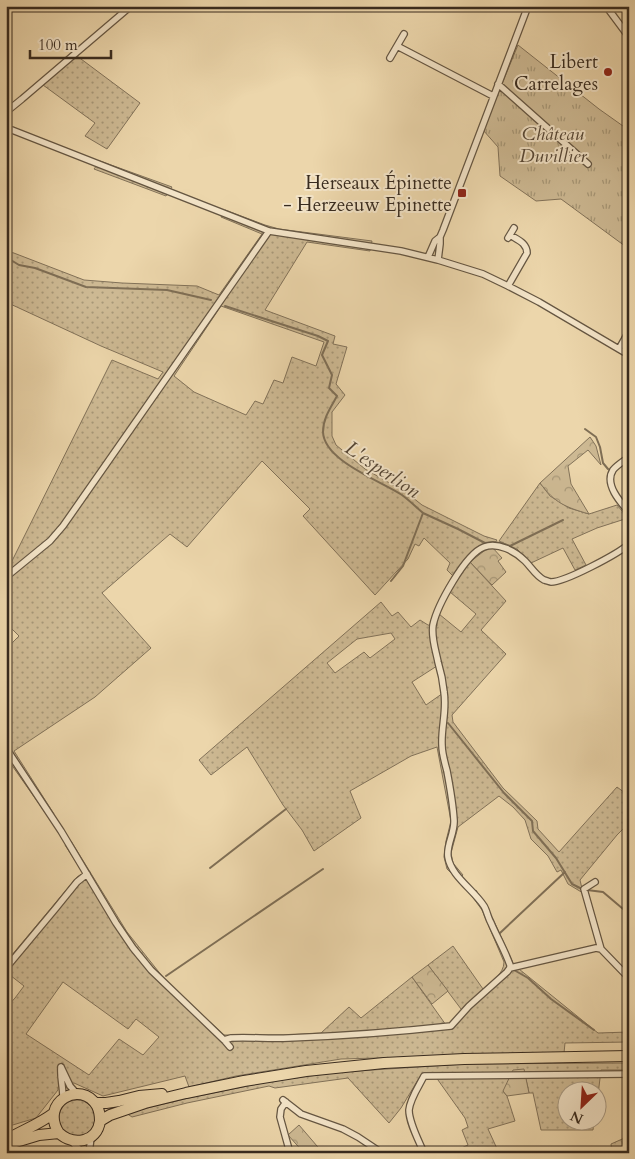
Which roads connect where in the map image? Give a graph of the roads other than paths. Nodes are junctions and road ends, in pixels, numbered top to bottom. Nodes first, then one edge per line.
1 (131, 6) edge
2 (528, 6) edge
3 (606, 6) edge
4 (404, 34) dead end
5 (629, 37) edge
6 (397, 46) junction
7 (390, 58) dead end
8 (498, 84) junction
9 (493, 96) junction
10 (6, 112) edge
11 (6, 129) edge
12 (588, 164) dead end
13 (514, 228) dead end
14 (269, 231) junction
15 (440, 237) junction
16 (428, 257) junction
17 (438, 260) junction
18 (508, 286) junction
19 (629, 331) edge
20 (619, 349) junction
21 (629, 355) edge
22 (629, 458) edge
23 (629, 512) edge
24 (629, 544) edge
25 (6, 577) edge
26 (6, 748) edge
27 (87, 874) junction
28 (595, 882) dead end
29 (601, 949) junction
30 (6, 968) edge
31 (510, 968) junction
32 (629, 978) edge
33 (224, 1040) junction
34 (230, 1047) dead end
35 (629, 1049) edge
36 (629, 1056) edge
37 (570, 1057) junction
38 (629, 1074) edge
39 (186, 1093) junction
40 (77, 1094) junction
41 (63, 1098) junction
42 (95, 1103) junction
43 (54, 1113) junction
44 (100, 1121) junction
45 (59, 1133) junction
46 (92, 1135) junction
47 (6, 1140) edge
48 (70, 1140) junction
49 (6, 1145) edge
50 (83, 1153) edge
51 (89, 1153) edge
52 (290, 1153) edge
53 (382, 1153) edge
54 (424, 1153) edge

1 - 10 street
2 - 8 street
3 - 5 street
4 - 6 street
6 - 7 street
6 - 9 street
8 - 9 street
8 - 12 street
9 - 15 street
11 - 14 street
13 - 18 street
14 - 16 street
14 - 25 street
15 - 16 street
15 - 17 street
16 - 17 street
17 - 18 street
18 - 20 street
19 - 20 street
20 - 21 street
22 - 23 street
24 - 31 street
26 - 27 street
27 - 30 street
27 - 33 street
28 - 29 street
29 - 31 street
29 - 32 street
31 - 33 street
33 - 34 street
35 - 37 highway
36 - 37 highway
37 - 39 highway
38 - 54 street
39 - 42 highway
39 - 44 highway
40 - 41 highway
40 - 41 street
40 - 42 highway
41 - 43 highway
42 - 44 highway
43 - 45 highway
43 - 47 highway
44 - 46 highway
45 - 48 highway
45 - 49 highway
46 - 48 highway
46 - 51 street
48 - 50 street
52 - 53 street

